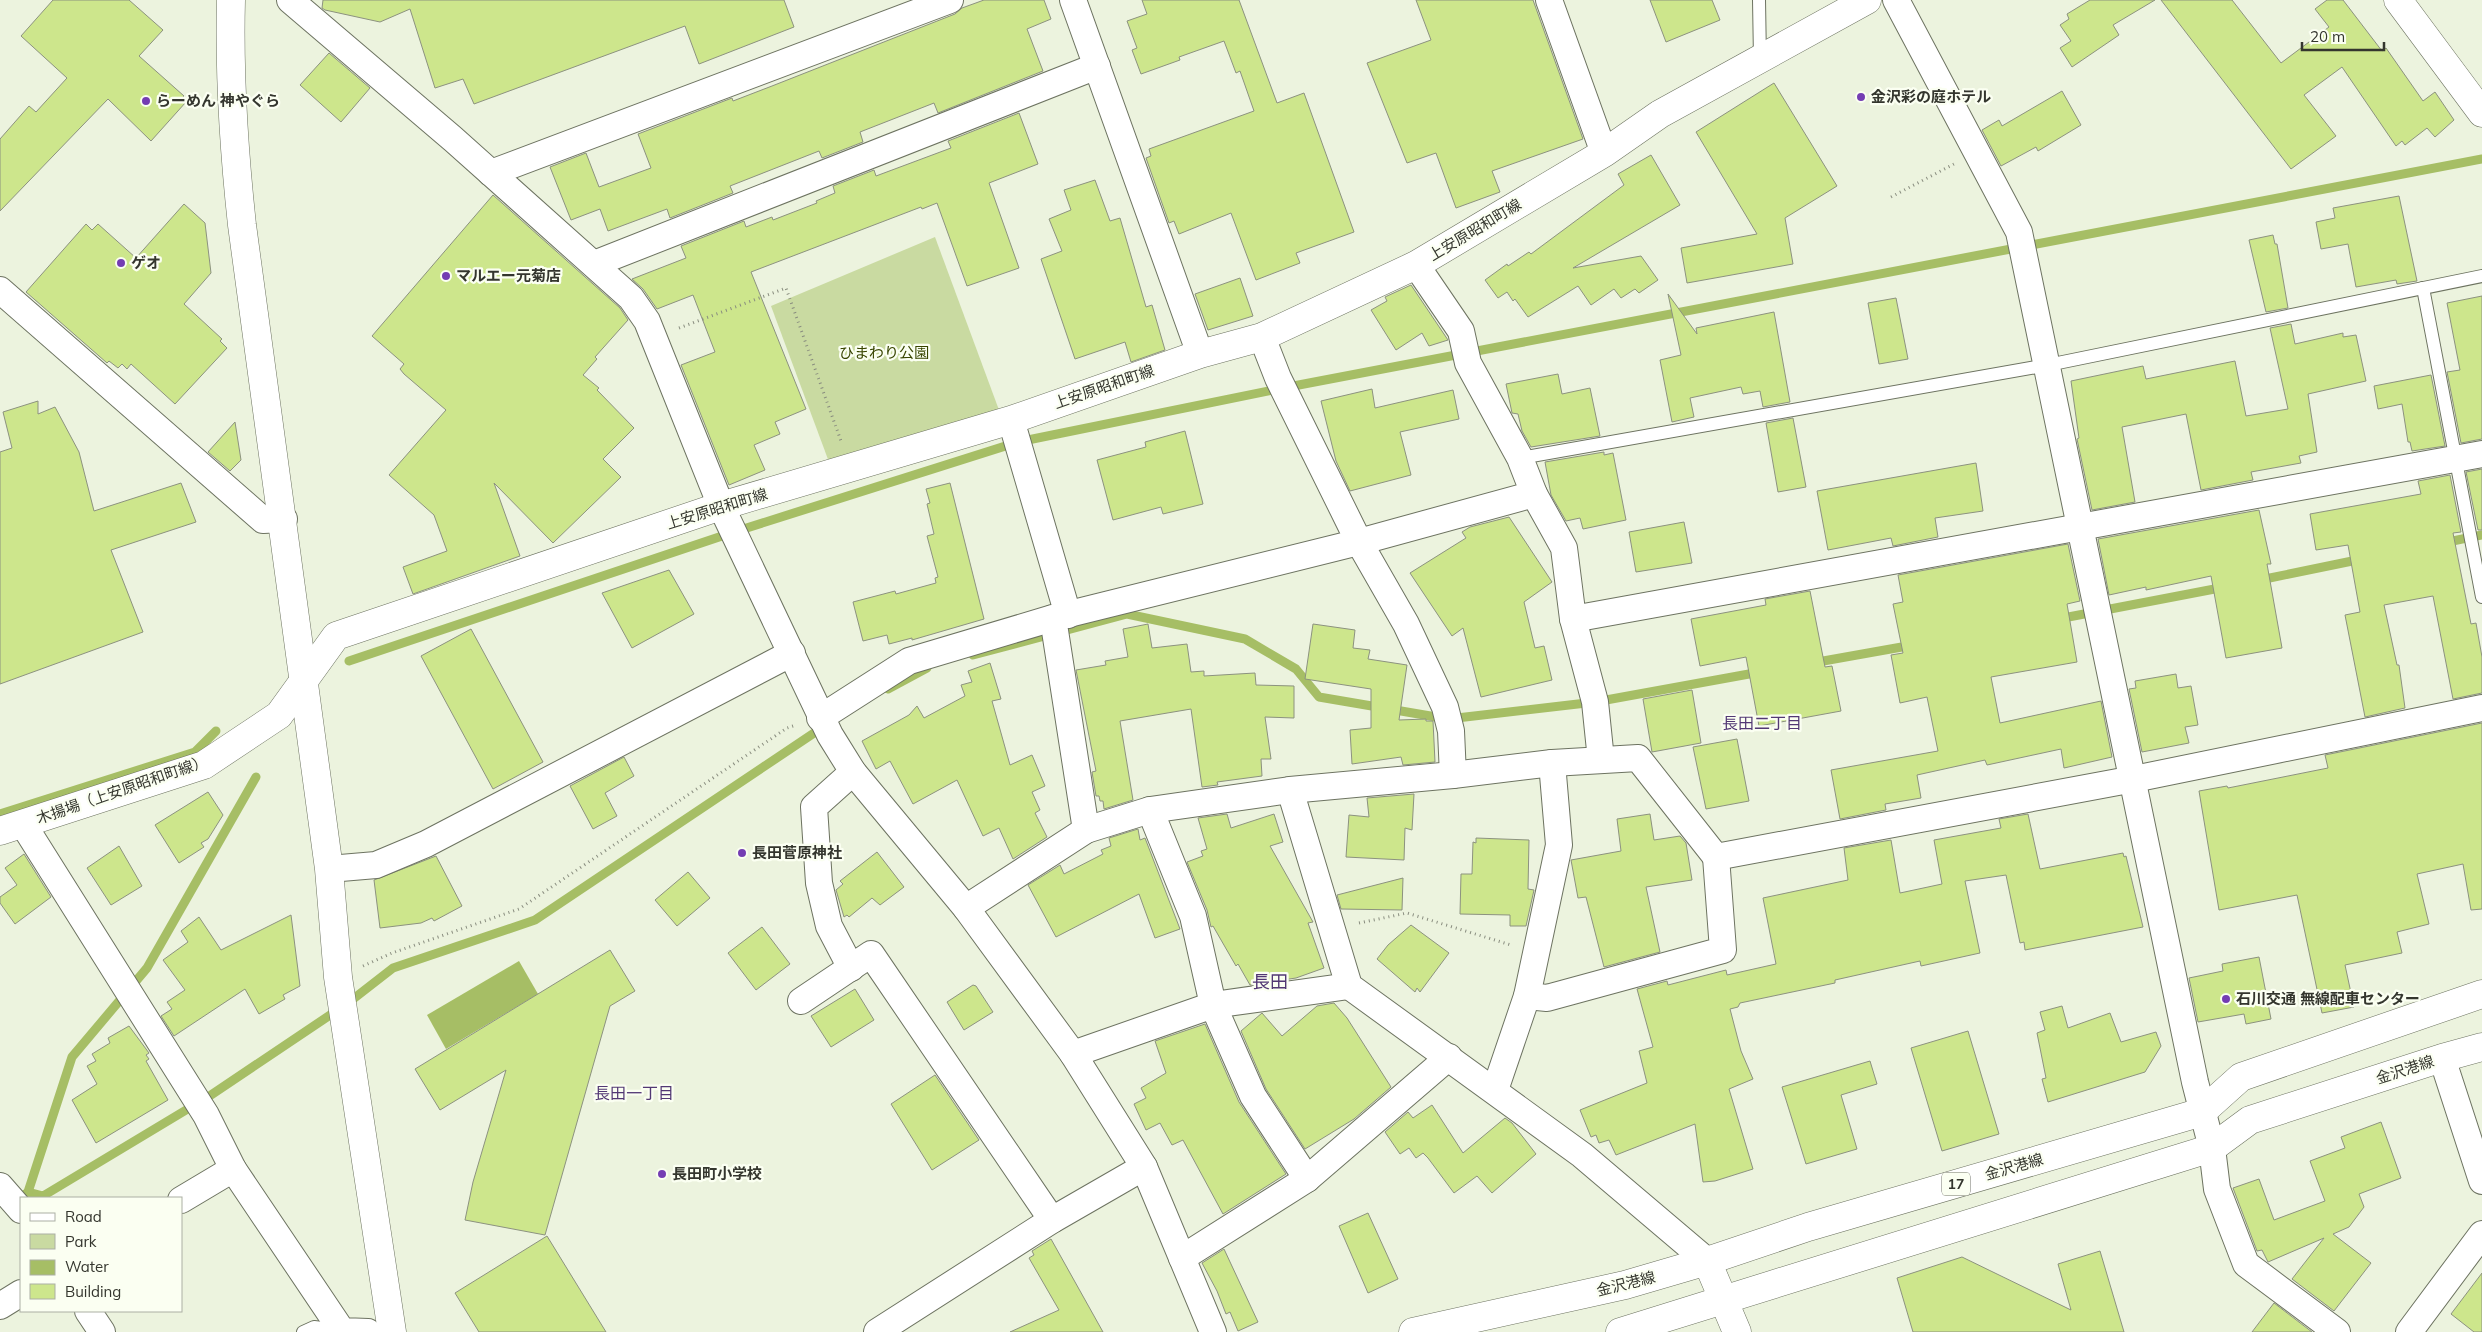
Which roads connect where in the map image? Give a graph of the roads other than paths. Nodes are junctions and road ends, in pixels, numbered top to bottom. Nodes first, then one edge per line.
1 (231, 0) edge
2 (290, 0) edge
3 (950, 0) edge
4 (1073, 0) edge
5 (1549, 0) edge
6 (1759, 0) edge
7 (1868, 0) edge
8 (1896, 0) edge
9 (2398, 0) edge
10 (1760, 59) junction
11 (1096, 66) junction
12 (2482, 113) edge
13 (1604, 153) junction
14 (491, 173) junction
15 (594, 264) junction
16 (1416, 265) junction
17 (2482, 276) edge
18 (2423, 288) junction
19 (0, 290) edge
20 (1262, 337) junction
21 (1200, 354) junction
22 (2048, 365) junction
23 (1011, 420) junction
24 (2482, 454) edge
25 (1520, 458) junction
26 (2456, 458) junction
27 (1534, 494) junction
28 (721, 506) junction
29 (284, 519) junction
30 (2081, 526) junction
31 (1359, 542) junction
32 (2482, 597) edge
33 (1060, 616) junction
34 (1573, 619) junction
35 (792, 653) junction
36 (304, 679) junction
37 (2482, 708) edge
38 (825, 726) junction
39 (1601, 760) junction
40 (1552, 763) junction
41 (853, 772) junction
42 (1453, 775) junction
43 (2134, 779) junction
44 (1290, 790) junction
45 (1150, 810) junction
46 (11, 828) edge
47 (1086, 830) junction
48 (1716, 857) junction
49 (329, 870) junction
50 (966, 908) junction
51 (851, 968) junction
52 (1349, 986) junction
53 (2482, 994) edge
54 (1527, 996) junction
55 (801, 1001) dead end
56 (1213, 1005) junction
57 (2482, 1047) edge
58 (1073, 1054) junction
59 (1449, 1057) junction
60 (2442, 1058) junction
61 (1495, 1090) junction
62 (2202, 1112) junction
63 (2212, 1148) junction
64 (1144, 1167) junction
65 (233, 1169) junction
66 (1307, 1179) junction
67 (2482, 1181) edge
68 (1, 1187) edge
69 (182, 1199) edge
70 (20, 1209) edge
71 (1052, 1220) junction
72 (2482, 1234) edge
73 (1182, 1258) junction
74 (1707, 1261) junction
75 (20, 1294) edge
76 (1725, 1299) junction
77 (0, 1306) edge
78 (89, 1312) edge
79 (342, 1331) junction
80 (102, 1332) edge
81 (303, 1332) edge
82 (368, 1332) edge
83 (392, 1332) edge
84 (877, 1332) edge
85 (1213, 1332) edge
86 (1413, 1332) edge
87 (1620, 1332) edge
88 (1737, 1332) edge
89 (2337, 1332) edge
90 (2409, 1332) edge

1 - 29 main road
2 - 14 street
3 - 14 street
4 - 11 street
5 - 13 street
6 - 10 lane
7 - 10 main road, 上安原昭和町線
8 - 22 street
9 - 12 main road
10 - 13 main road, 上安原昭和町線
11 - 15 street
11 - 21 street
13 - 16 main road, 上安原昭和町線
14 - 15 street
15 - 28 street
16 - 20 main road, 上安原昭和町線
16 - 25 street
17 - 18 lane
18 - 22 lane
18 - 26 lane
19 - 29 street
20 - 21 main road, 上安原昭和町線
20 - 31 street
21 - 23 main road, 上安原昭和町線
22 - 25 lane
22 - 30 street
23 - 28 main road, 上安原昭和町線
23 - 33 street
24 - 26 street
25 - 27 street
26 - 30 street
26 - 32 lane
27 - 31 street
27 - 34 street
28 - 35 street
28 - 36 main road, 上安原昭和町線
29 - 36 main road
30 - 34 street
30 - 43 street
31 - 33 street
31 - 42 street
33 - 38 street
33 - 47 street
34 - 39 street
35 - 38 street
35 - 49 street
36 - 46 main road, 木揚場（上安原昭和町線）
36 - 49 main road
37 - 43 street
38 - 41 street
39 - 40 street
39 - 48 street
40 - 42 street
40 - 54 street
41 - 50 street
41 - 51 street
42 - 44 street
43 - 48 street
43 - 62 street
44 - 45 street
44 - 52 street
45 - 47 street
45 - 56 street
46 - 65 street
47 - 50 street
48 - 54 street
49 - 83 main road
50 - 58 street
51 - 55 street
51 - 71 street
52 - 56 street
52 - 59 street
53 - 62 main road, 金沢港線 / 17
54 - 61 street
56 - 58 street
56 - 66 street
57 - 60 main road, 金沢港線
58 - 64 street
59 - 61 street
59 - 66 street
60 - 63 main road, 金沢港線
60 - 67 street
61 - 74 street
62 - 63 street
62 - 74 main road, 金沢港線 / 17
63 - 76 main road, 金沢港線
63 - 89 street
64 - 71 street
64 - 73 street
65 - 69 street
65 - 79 street
66 - 73 street
68 - 70 street
71 - 84 street
72 - 90 street
73 - 85 street
74 - 76 main road
74 - 86 main road, 金沢港線 / 17
75 - 77 street
76 - 87 main road, 金沢港線
76 - 88 main road
78 - 80 street
79 - 81 lane
79 - 82 street

